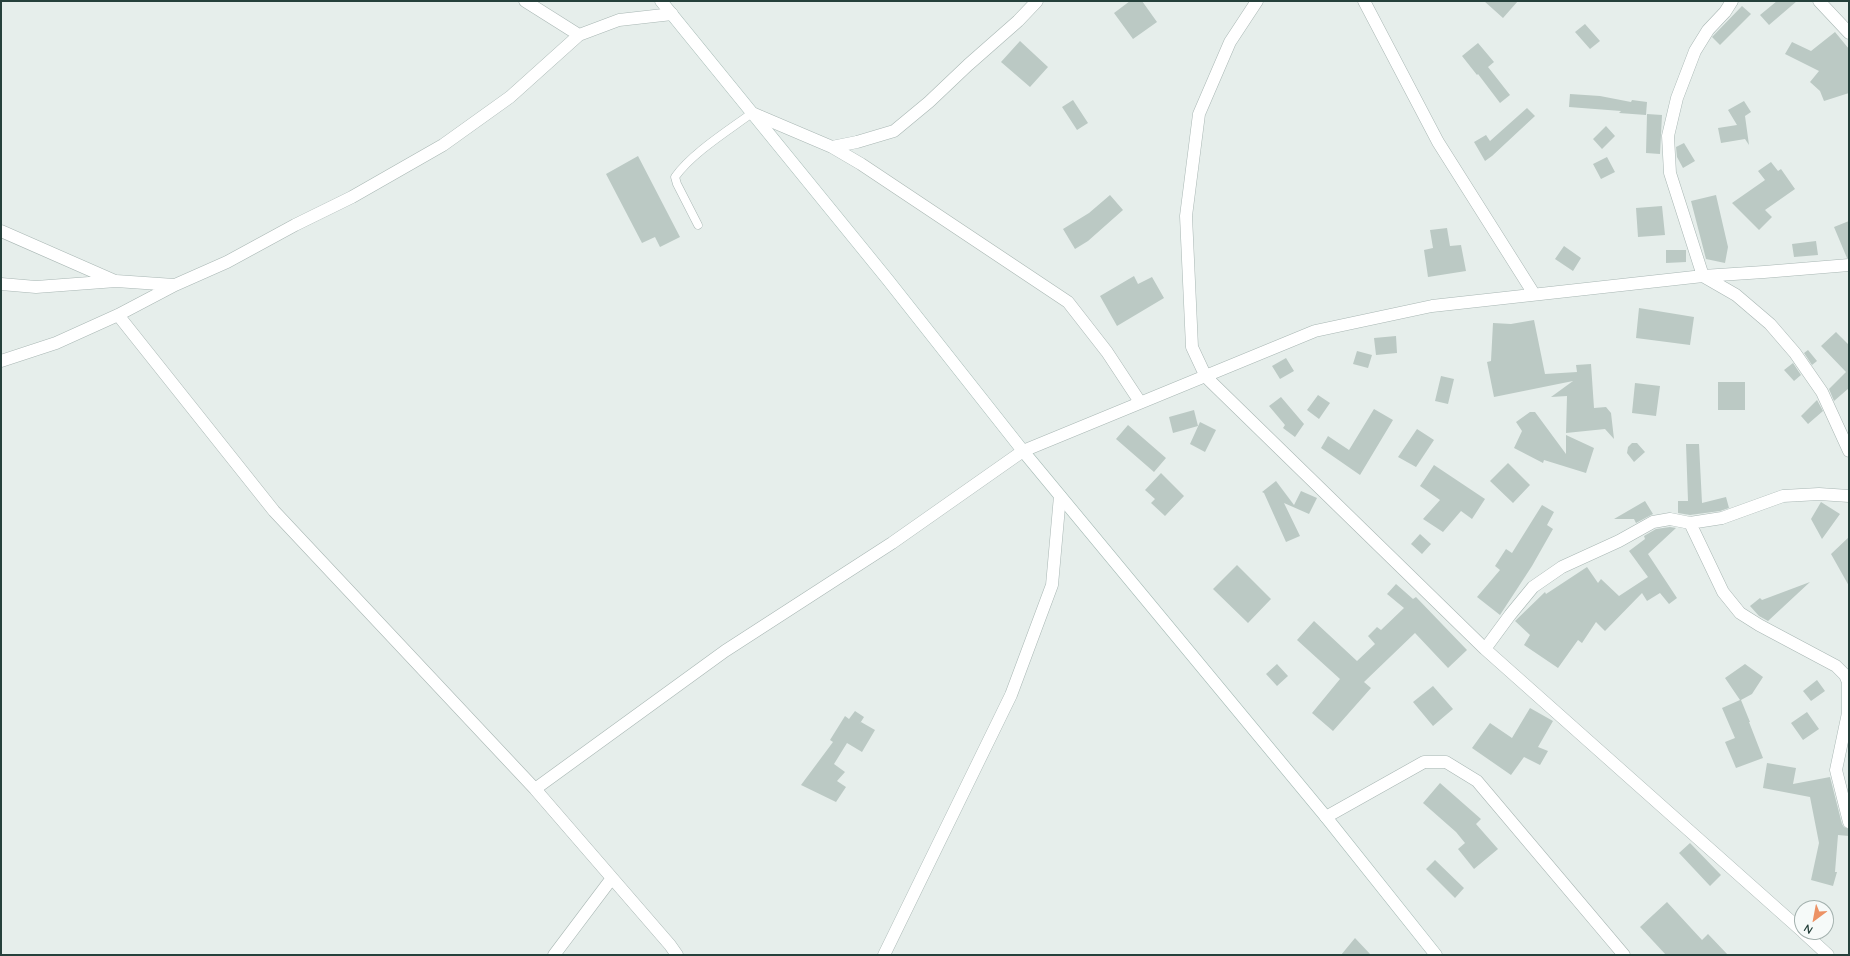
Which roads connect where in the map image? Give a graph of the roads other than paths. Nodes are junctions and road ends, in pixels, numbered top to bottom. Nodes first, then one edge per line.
1 (525, 1) edge
2 (661, 1) edge
3 (1037, 1) edge
4 (1257, 1) edge
5 (1364, 1) edge
6 (1732, 1) edge
7 (1819, 1) edge
8 (672, 14) junction
9 (1849, 33) edge
10 (579, 35) junction
11 (752, 113) junction
12 (832, 147) junction
13 (698, 225) dead end
14 (1, 231) edge
15 (1849, 265) edge
16 (1703, 276) junction
17 (116, 281) junction
18 (1, 284) edge
19 (175, 285) junction
20 (1534, 294) junction
21 (118, 314) junction
22 (1, 361) edge
23 (1206, 377) junction
24 (1140, 402) junction
25 (1023, 451) junction
26 (1849, 451) edge
27 (1060, 496) junction
28 (1849, 496) edge
29 (1690, 523) junction
30 (1485, 649) junction
31 (535, 789) junction
32 (1326, 817) junction
33 (1849, 822) edge
34 (612, 878) junction
35 (1794, 925) edge
36 (1811, 940) edge
37 (554, 955) edge
38 (677, 955) edge
39 (884, 955) edge
40 (1436, 955) edge
41 (1624, 955) edge
42 (1828, 955) edge

1 - 10 street
2 - 8 street
3 - 12 street
4 - 23 street
5 - 20 street
6 - 16 street
7 - 9 street
8 - 10 street
8 - 11 street
10 - 19 street
11 - 12 street
11 - 13 lane
11 - 25 street
12 - 24 street
14 - 17 street
15 - 16 street
16 - 20 street
16 - 26 street
17 - 18 street
17 - 19 street
19 - 21 street
20 - 23 street
21 - 22 street
21 - 31 street
23 - 24 street
23 - 30 street
24 - 25 street
25 - 27 street
25 - 31 street
27 - 32 street
27 - 39 street
28 - 29 street
29 - 30 street
29 - 33 street
30 - 35 street
31 - 34 street
32 - 40 street
32 - 41 street
34 - 37 street
34 - 38 street
36 - 42 street

